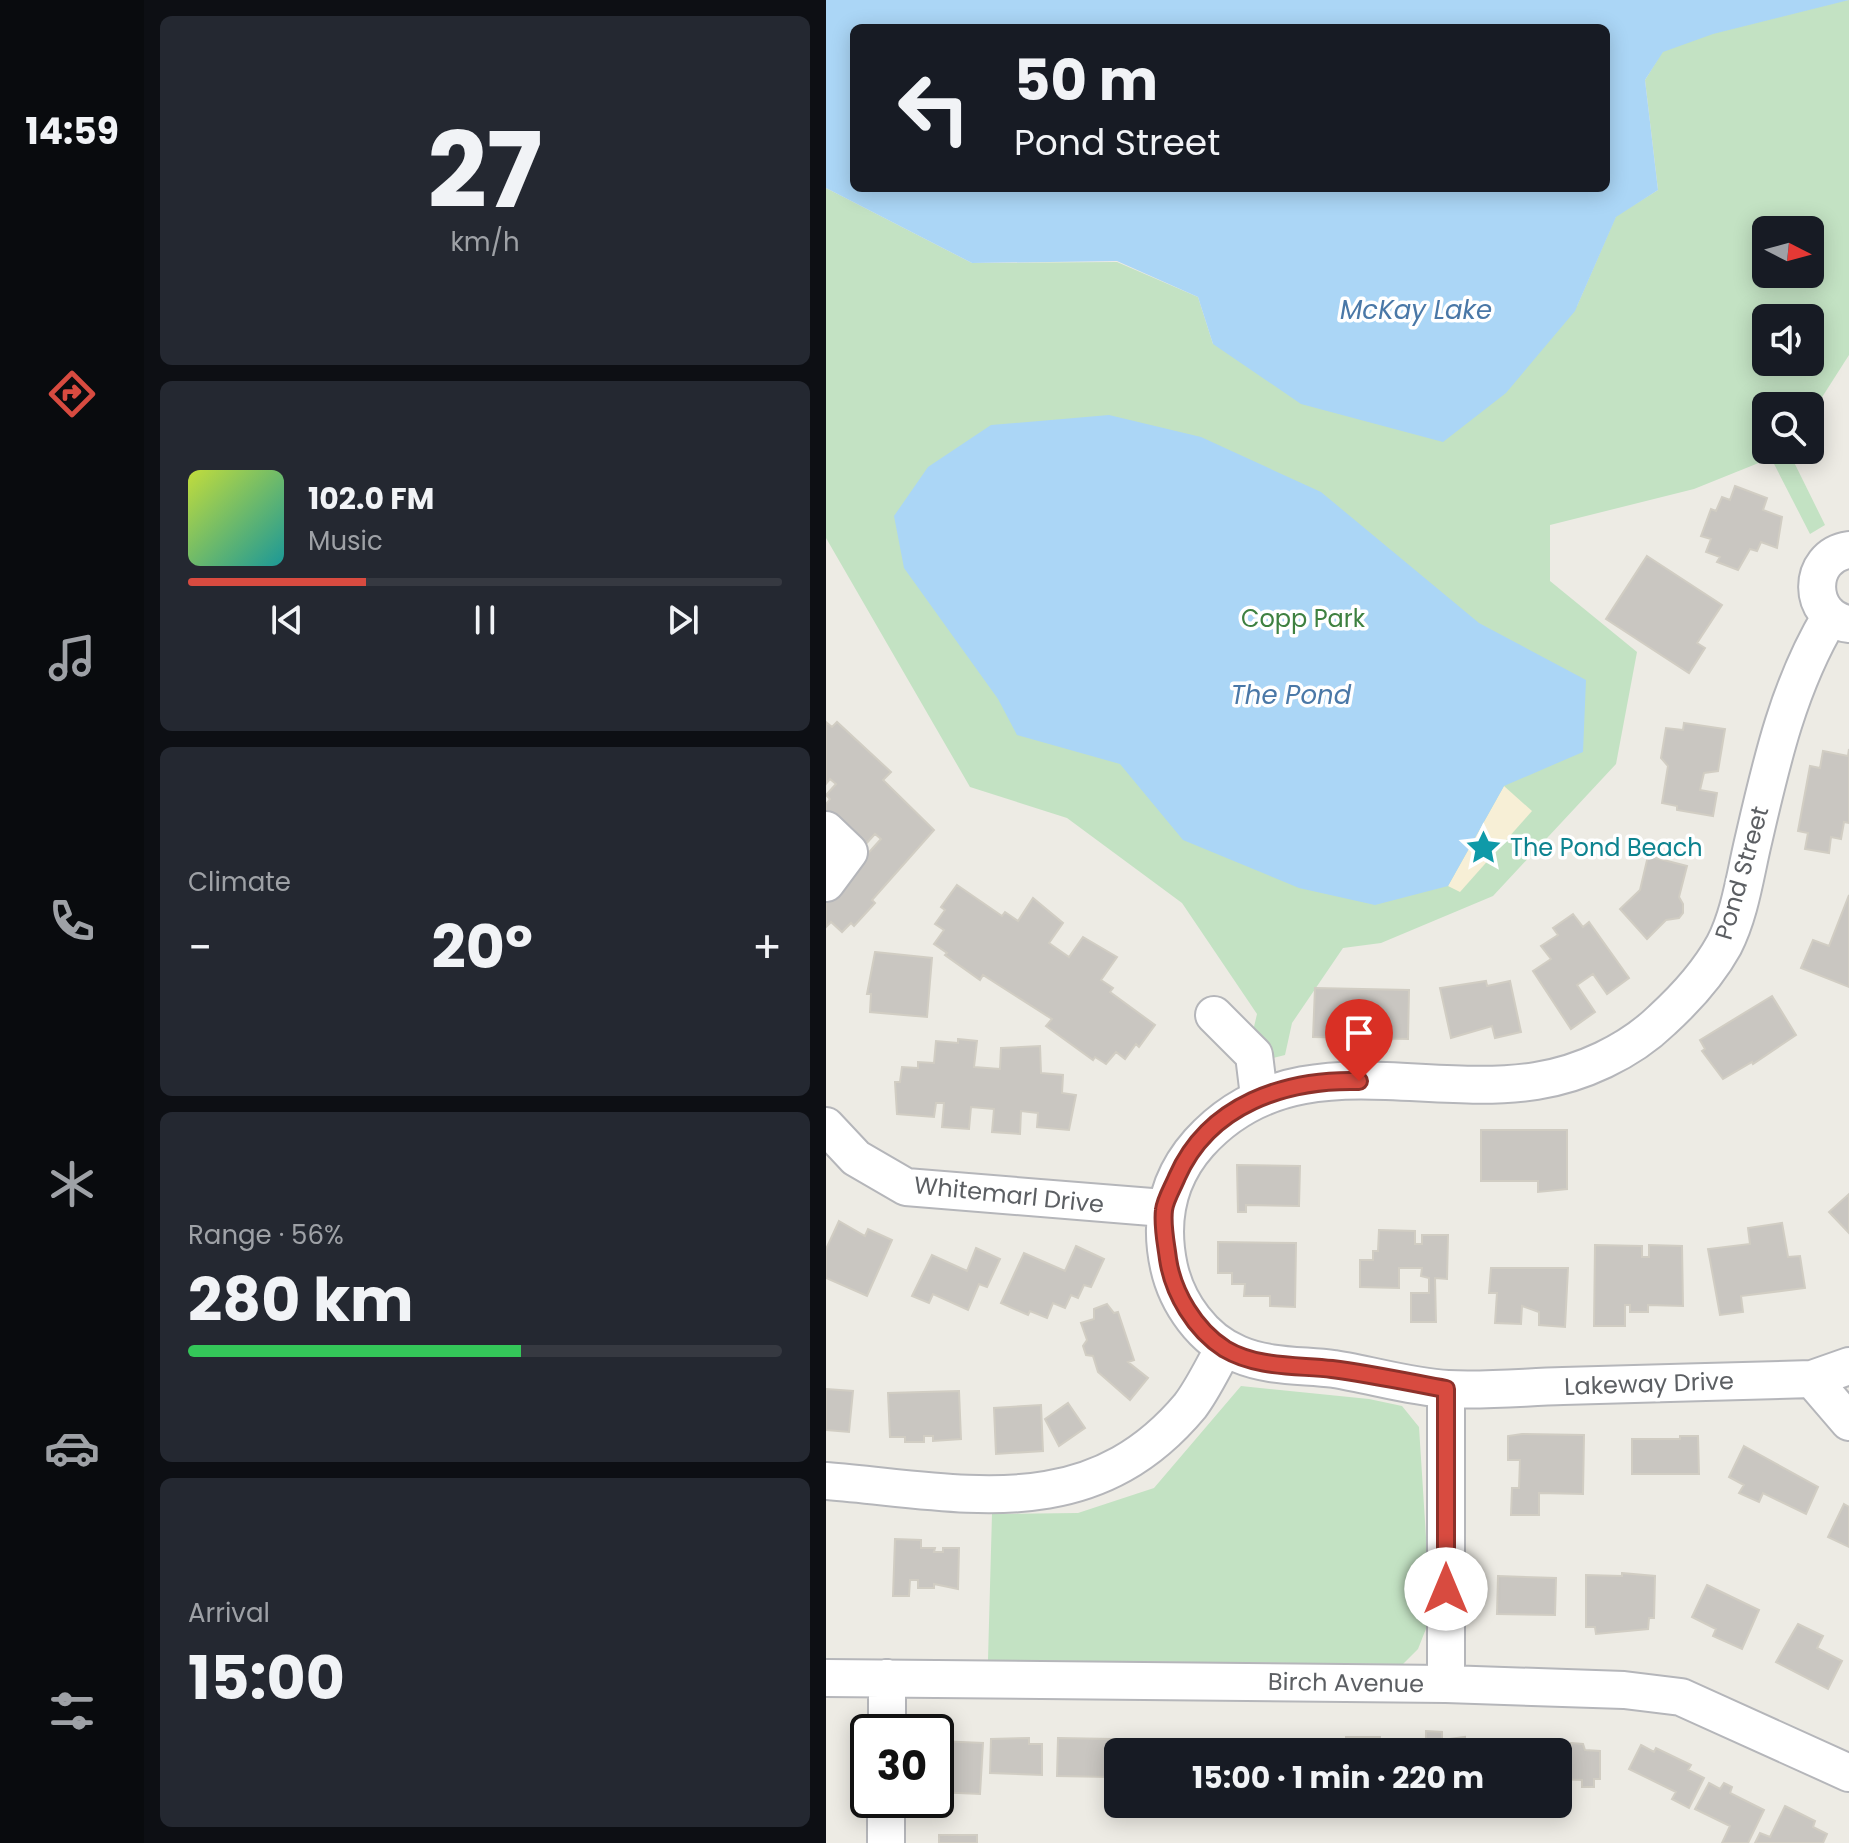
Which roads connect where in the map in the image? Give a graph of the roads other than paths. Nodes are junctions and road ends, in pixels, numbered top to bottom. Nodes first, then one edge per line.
1 (1849, 550) edge
2 (1840, 620) edge
3 (826, 830) edge
4 (826, 883) edge
5 (1214, 1015) dead end
6 (1259, 1096) junction
7 (826, 1126) edge
8 (1164, 1208) junction
9 (1224, 1348) junction
10 (1849, 1366) edge
11 (1812, 1379) junction
12 (1446, 1389) junction
13 (1849, 1422) edge
14 (826, 1481) edge
15 (826, 1678) edge
16 (887, 1678) junction
17 (1446, 1684) junction
18 (887, 1714) edge
19 (1849, 1773) edge
20 (886, 1818) edge
21 (886, 1843) edge

1 - 2 street, Pond Street
2 - 6 street, Pond Street
3 - 4 street
5 - 6 street
6 - 8 street, Pond Street
7 - 8 street, Whitemarl Drive
8 - 9 street
9 - 12 street
9 - 14 street
10 - 11 street, Lakeway Drive
11 - 12 street, Lakeway Drive
11 - 13 street
12 - 17 street
15 - 16 street, Birch Avenue
16 - 17 street, Birch Avenue
16 - 18 street
17 - 19 street, Birch Avenue
20 - 21 street

